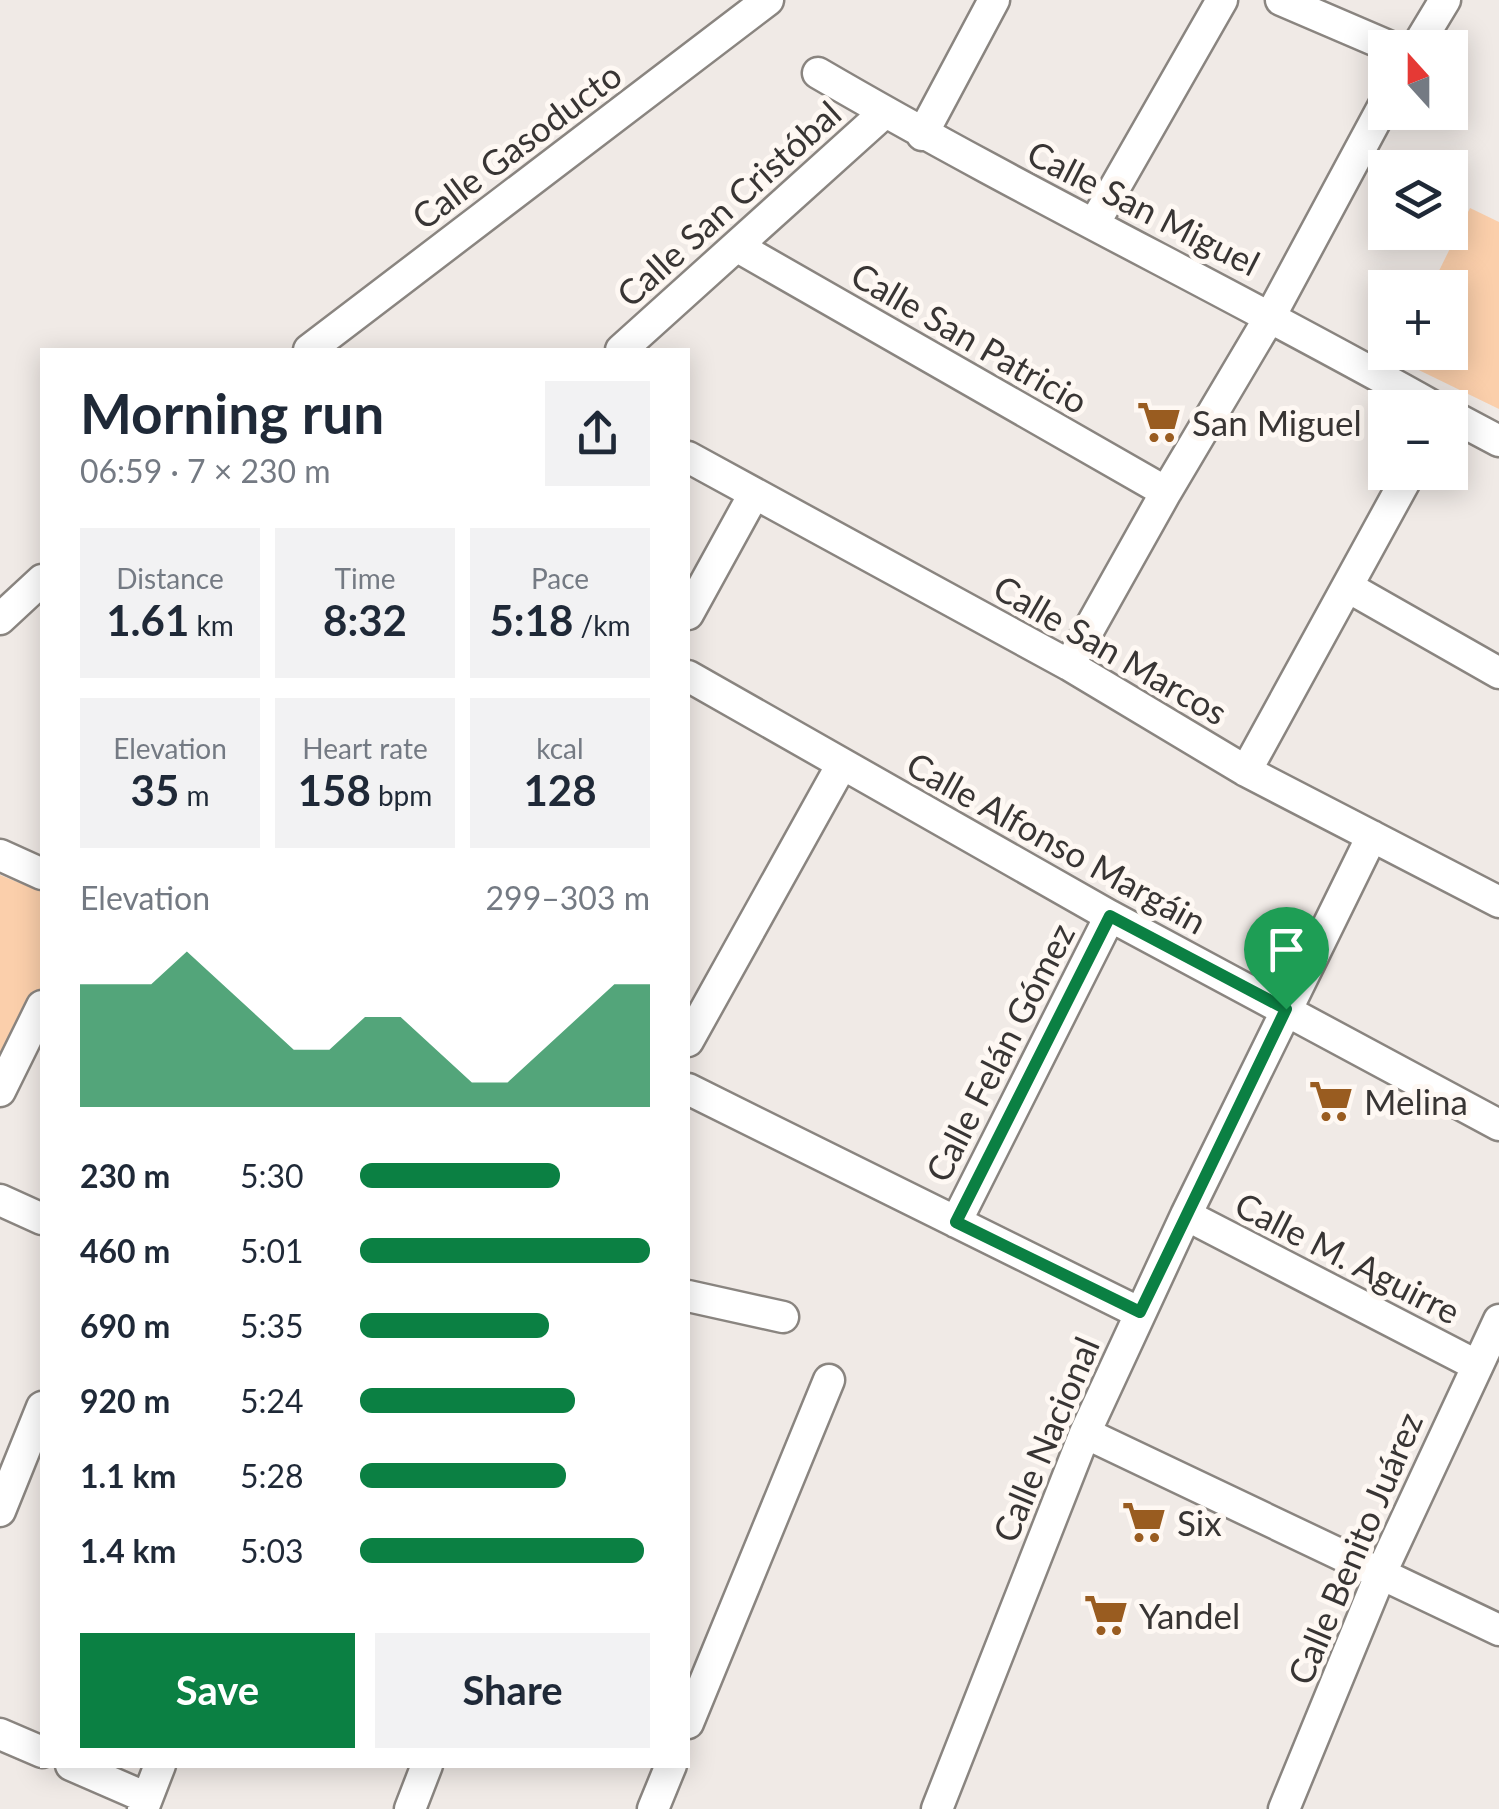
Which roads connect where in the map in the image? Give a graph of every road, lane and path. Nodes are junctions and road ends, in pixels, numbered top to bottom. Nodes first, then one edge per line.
1 (768, 0) edge
2 (994, 0) edge
3 (1222, 0) edge
4 (1281, 0) edge
5 (1445, 0) edge
6 (1427, 30) edge
7 (1368, 37) edge
8 (818, 73) dead end
9 (885, 112) junction
10 (1370, 130) edge
11 (922, 135) junction
12 (1094, 224) junction
13 (738, 247) junction
14 (1271, 315) junction
15 (312, 348) edge
16 (623, 348) edge
17 (1404, 390) edge
18 (1468, 425) edge
19 (1499, 441) edge
20 (690, 458) edge
21 (1400, 490) edge
22 (1166, 492) junction
23 (754, 494) junction
24 (40, 582) edge
25 (1348, 588) junction
26 (690, 610) edge
27 (0, 619) edge
28 (1069, 666) junction
29 (1499, 673) edge
30 (690, 677) edge
31 (841, 766) junction
32 (1246, 770) junction
33 (1372, 836) junction
34 (0, 855) edge
35 (40, 873) edge
36 (1499, 902) edge
37 (1110, 916) junction
38 (1286, 1009) junction
39 (40, 1010) edge
40 (690, 1036) edge
41 (690, 1090) edge
42 (0, 1091) edge
43 (1499, 1124) edge
44 (0, 1200) edge
45 (1186, 1215) junction
46 (40, 1218) edge
47 (956, 1222) junction
48 (690, 1296) edge
49 (1140, 1312) junction
50 (782, 1317) dead end
51 (1499, 1320) edge
52 (1476, 1365) junction
53 (829, 1380) dead end
54 (40, 1412) edge
55 (1085, 1433) junction
56 (0, 1510) edge
57 (1382, 1573) junction
58 (1499, 1630) edge
59 (690, 1718) edge
60 (0, 1734) edge
61 (40, 1751) edge
62 (77, 1768) edge
63 (159, 1768) edge
64 (425, 1768) edge
65 (669, 1768) edge
66 (145, 1804) edge
67 (410, 1809) edge
68 (653, 1809) edge
69 (937, 1809) edge
70 (1284, 1809) edge

1 - 15 street, Calle Gasoducto
2 - 11 street
3 - 12 street
4 - 7 street
5 - 6 street
8 - 9 street, Calle San Miguel
9 - 11 street, Calle San Miguel
9 - 13 street, Calle San Cristóbal
10 - 14 street
11 - 12 street, Calle San Miguel
12 - 14 street, Calle San Miguel
13 - 16 street, Calle San Cristóbal
13 - 22 street, Calle San Patricio
14 - 17 street, Calle San Miguel
14 - 22 street
18 - 19 street
20 - 23 street, Calle San Marcos
21 - 25 street
22 - 28 street
23 - 26 street
23 - 28 street, Calle San Marcos
24 - 27 street
25 - 29 street
25 - 32 street
28 - 32 street, Calle San Marcos
30 - 31 street, Calle Alfonso Margáin
31 - 37 street, Calle Alfonso Margáin
31 - 40 street
32 - 33 street, Calle San Marcos
33 - 36 street, Calle San Marcos
33 - 38 street, Calle Nacional
34 - 35 street
37 - 38 street, Calle Alfonso Margáin
37 - 47 street, Calle Felán Gómez
38 - 43 street, Calle Alfonso Margáin
38 - 45 street, Calle Nacional
39 - 42 street
41 - 47 street
44 - 46 street
45 - 49 street, Calle Nacional
45 - 52 street, Calle M. Aguirre
47 - 49 street
48 - 50 street
49 - 55 street, Calle Nacional
51 - 52 street, Calle Benito Juárez
52 - 57 street, Calle Benito Juárez
53 - 59 street
54 - 56 street
55 - 57 street
55 - 69 street, Calle Nacional
57 - 58 street
57 - 70 street, Calle Benito Juárez
60 - 61 street
62 - 66 street
63 - 66 street
64 - 67 street
65 - 68 street

